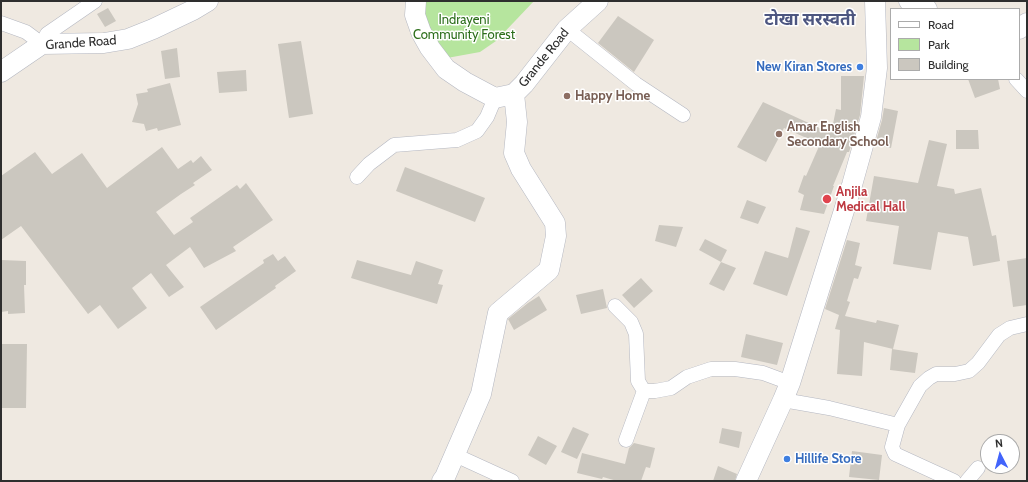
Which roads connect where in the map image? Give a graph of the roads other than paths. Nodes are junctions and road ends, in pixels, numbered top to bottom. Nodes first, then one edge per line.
1 (95, 1) edge
2 (208, 1) edge
3 (416, 1) edge
4 (598, 1) edge
5 (875, 1) edge
6 (909, 1) edge
7 (925, 8) edge
8 (1, 23) edge
9 (567, 29) junction
10 (42, 44) junction
11 (1, 72) edge
12 (1017, 80) edge
13 (1027, 90) edge
14 (514, 94) junction
15 (495, 98) junction
16 (683, 115) dead end
17 (357, 177) dead end
18 (615, 306) dead end
19 (1027, 324) edge
20 (644, 391) junction
21 (787, 392) junction
22 (898, 425) junction
23 (626, 440) dead end
24 (455, 455) junction
25 (978, 468) dead end
26 (442, 481) edge
27 (512, 481) edge
28 (746, 481) edge
29 (954, 481) edge
30 (967, 481) edge

1 - 10 street
2 - 10 street, Grande Road
3 - 15 street
4 - 9 street, Grande Road
5 - 21 street
6 - 7 street
8 - 10 street
9 - 14 street, Grande Road
9 - 16 street
10 - 11 street, Grande Road
12 - 13 street
14 - 15 street, Grande Road
14 - 24 street
15 - 17 street
18 - 20 street
19 - 22 street
20 - 21 street
20 - 23 street
21 - 22 street
21 - 28 street
22 - 29 street
24 - 26 street
24 - 27 street
25 - 30 street

